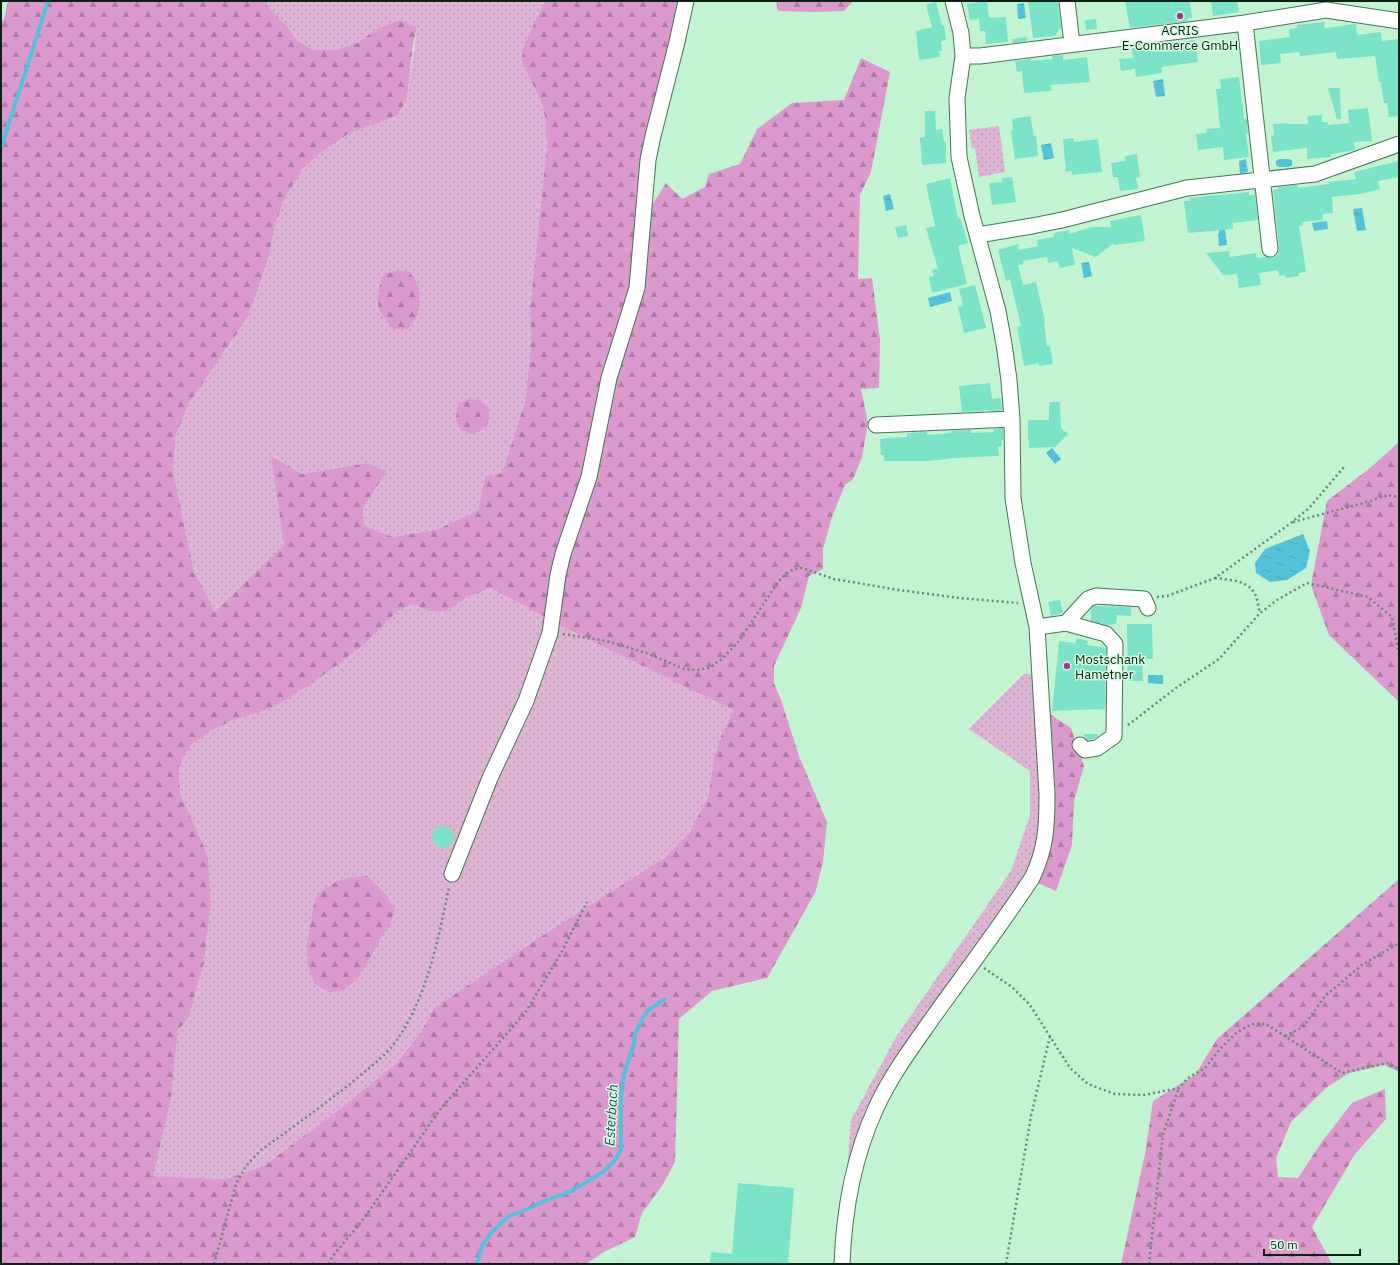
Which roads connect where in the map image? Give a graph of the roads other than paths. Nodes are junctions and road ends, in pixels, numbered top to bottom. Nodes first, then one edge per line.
1 (686, 1) edge
2 (952, 1) edge
3 (1067, 1) edge
4 (1399, 21) edge
5 (1245, 23) junction
6 (1072, 44) junction
7 (963, 56) junction
8 (1399, 144) edge
9 (1263, 181) junction
10 (978, 235) junction
11 (1270, 249) dead end
12 (1012, 419) junction
13 (876, 425) dead end
14 (1146, 604) road end
15 (1066, 624) junction
16 (1037, 627) junction
17 (1080, 745) dead end
18 (452, 874) road end
19 (842, 1264) edge

1 - 18 street
2 - 7 street
3 - 6 street
4 - 5 street
5 - 6 street
5 - 9 street
6 - 7 street
7 - 10 street
8 - 9 street
9 - 10 street
9 - 11 street
10 - 12 street
12 - 13 street
12 - 16 street
14 - 15 street
15 - 16 street
15 - 17 street
16 - 19 street

